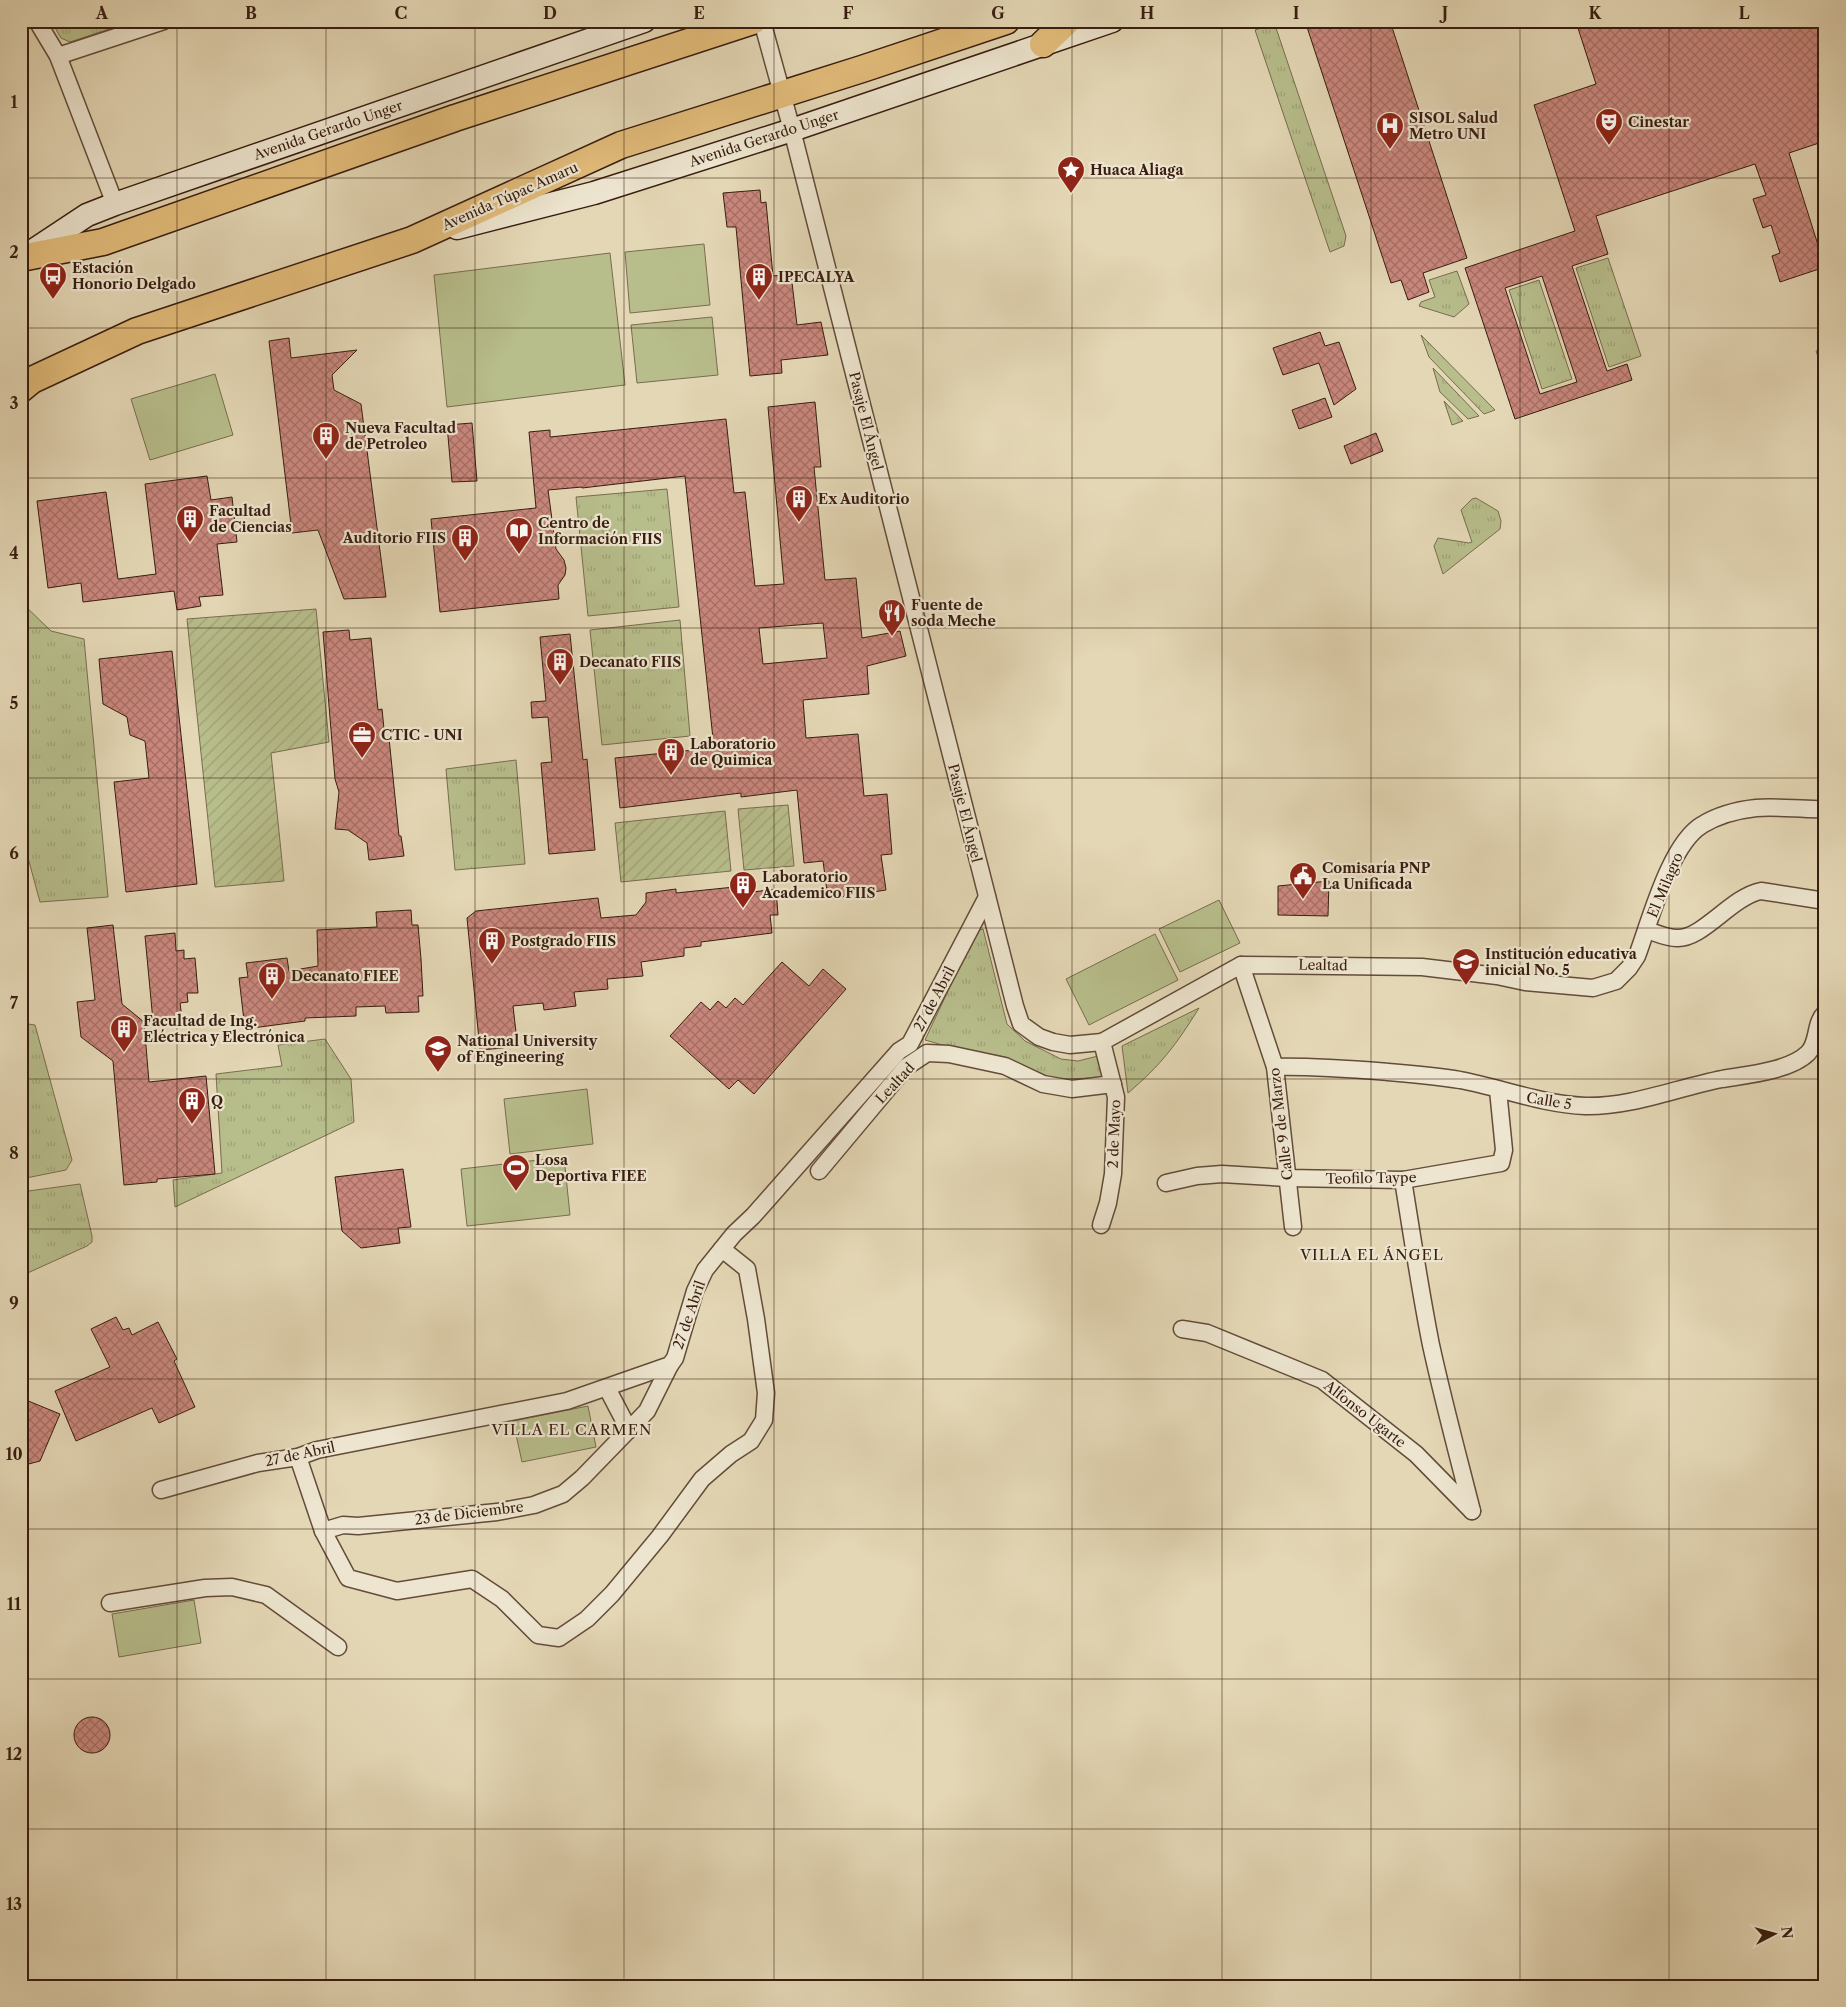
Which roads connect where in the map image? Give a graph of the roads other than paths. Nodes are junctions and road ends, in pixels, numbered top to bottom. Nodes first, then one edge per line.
1 (37, 21) edge
2 (164, 21) edge
3 (753, 21) edge
4 (762, 21) edge
5 (1006, 21) edge
6 (1067, 21) edge
7 (1112, 21) edge
8 (641, 22) edge
9 (596, 29) edge
10 (1043, 44) junction
11 (58, 56) junction
12 (783, 95) junction
13 (792, 130) junction
14 (115, 204) junction
15 (412, 240) junction
16 (21, 258) edge
17 (21, 389) edge
18 (1825, 809) edge
19 (987, 897) junction
20 (1825, 902) edge
21 (1646, 930) junction
22 (1637, 956) joint
23 (1241, 965) junction
24 (1825, 1013) edge
25 (1021, 1024) joint
26 (1102, 1042) junction
27 (1275, 1067) junction
28 (1112, 1084) junction
29 (1498, 1090) junction
30 (819, 1171) dead end
31 (1287, 1178) junction
32 (1403, 1180) junction
33 (1166, 1184) dead end
34 (1101, 1225) dead end
35 (1292, 1227) dead end
36 (722, 1249) junction
37 (1182, 1329) dead end
38 (670, 1365) junction
39 (607, 1388) junction
40 (629, 1430) junction
41 (298, 1457) junction
42 (161, 1490) dead end
43 (323, 1530) junction
44 (110, 1603) dead end
45 (338, 1647) dead end

1 - 11 street
2 - 11 street
3 - 16 main road
4 - 12 street, Pasaje El Ángel
5 - 12 main road, Avenida Túpac Amaru
6 - 10 main road
7 - 10 street, Avenida Gerardo Unger
8 - 9 street, Avenida Gerardo Unger
9 - 14 street, Avenida Gerardo Unger
10 - 13 street, Avenida Gerardo Unger
11 - 14 street
12 - 13 street, Pasaje El Ángel
12 - 15 main road, Avenida Túpac Amaru
13 - 15 street, Avenida Gerardo Unger
13 - 19 street, Pasaje El Ángel
14 - 16 street, Avenida Gerardo Unger
15 - 17 main road, Avenida Túpac Amaru
18 - 21 street, El Milagro
19 - 25 street, Pasaje El Ángel
19 - 36 street, 27 de Abril
20 - 21 street
21 - 22 street, El Milagro
22 - 23 street, Lealtad
23 - 26 street, Lealtad
23 - 27 street, Calle 9 de Marzo
24 - 29 street, Calle 5
25 - 26 street, Lealtad
26 - 28 street, 2 de Mayo
27 - 29 street, Calle 5
27 - 31 street, Calle 9 de Marzo
28 - 30 street, Lealtad
28 - 34 street, 2 de Mayo
29 - 32 street, Teofilo Taype
31 - 32 street, Teofilo Taype
31 - 33 street, Teofilo Taype
31 - 35 street, Calle 9 de Marzo
32 - 37 street, Alfonso Ugarte
36 - 38 street, 27 de Abril
36 - 43 street
38 - 39 street, 27 de Abril
38 - 40 street, 23 de Diciembre
39 - 40 street
39 - 41 street, 27 de Abril
40 - 43 street, 23 de Diciembre
41 - 42 street, 27 de Abril
41 - 43 street
44 - 45 street

